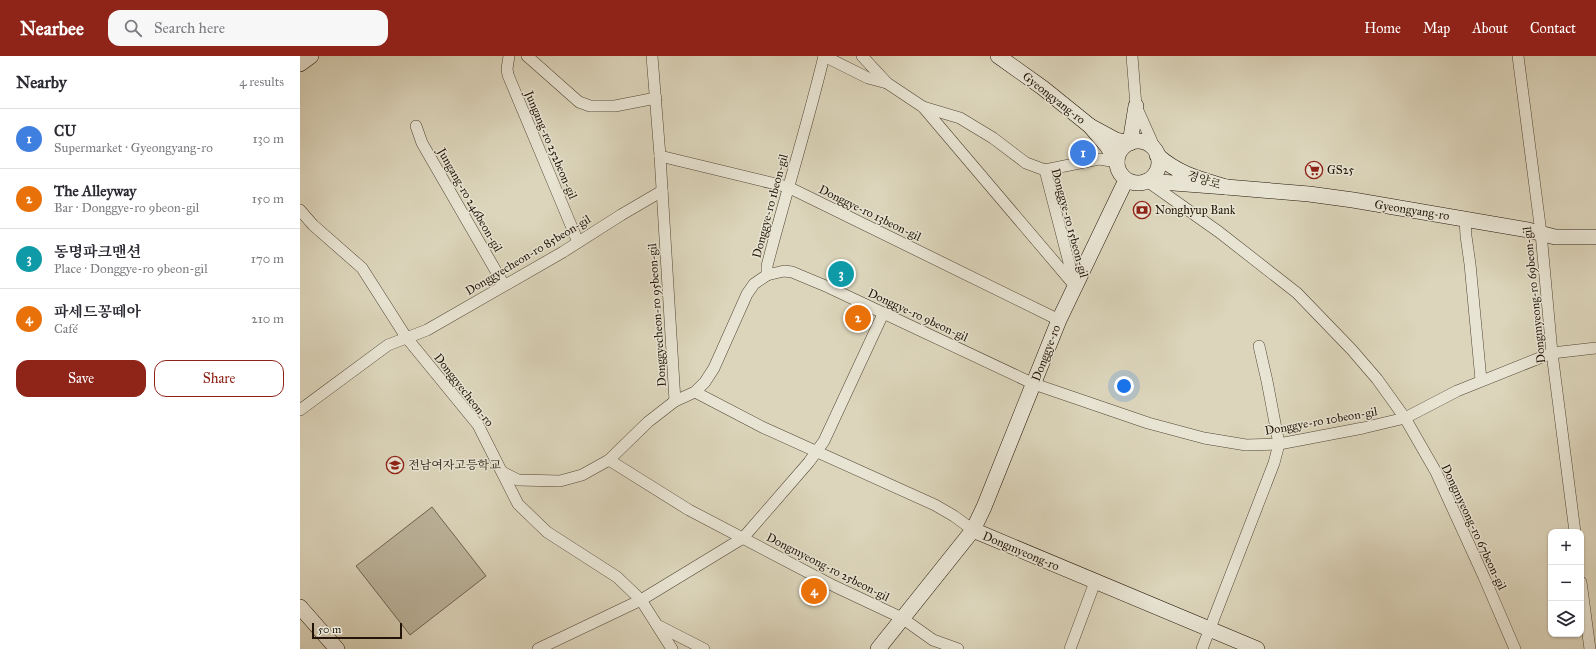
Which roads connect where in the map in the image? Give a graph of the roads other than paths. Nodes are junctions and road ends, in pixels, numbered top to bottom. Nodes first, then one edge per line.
1 (311, 56) edge
2 (509, 56) edge
3 (527, 56) edge
4 (652, 56) edge
5 (824, 56) edge
6 (862, 56) edge
7 (998, 56) edge
8 (1132, 56) edge
9 (1518, 56) edge
10 (300, 64) edge
11 (887, 83) junction
12 (656, 98) junction
13 (1136, 106) junction
14 (923, 107) junction
15 (416, 126) dead end
16 (1090, 126) junction
17 (1130, 143) junction
18 (1156, 153) junction
19 (660, 156) junction
20 (1117, 162) junction
21 (1045, 170) junction
22 (1126, 180) junction
23 (1147, 181) junction
24 (1226, 186) junction
25 (788, 187) junction
26 (662, 191) junction
27 (300, 210) edge
28 (1465, 219) junction
29 (1541, 233) junction
30 (1596, 237) edge
31 (578, 242) junction
32 (767, 275) junction
33 (504, 286) junction
34 (1075, 286) junction
35 (883, 314) junction
36 (1059, 320) junction
37 (406, 337) junction
38 (1259, 346) dead end
39 (1596, 348) edge
40 (1552, 353) junction
41 (1481, 380) junction
42 (1034, 384) junction
43 (695, 392) junction
44 (675, 400) junction
45 (300, 410) edge
46 (1405, 418) junction
47 (1279, 444) junction
48 (818, 451) junction
49 (609, 460) junction
50 (502, 472) junction
51 (1575, 529) edge
52 (972, 530) junction
53 (743, 538) junction
54 (1095, 582) junction
55 (641, 600) junction
56 (1584, 601) edge
57 (300, 607) edge
58 (902, 618) junction
59 (659, 626) junction
60 (1209, 630) junction
61 (337, 649) edge
62 (538, 649) edge
63 (672, 649) edge
64 (704, 649) edge
65 (878, 649) edge
66 (958, 649) edge
67 (1070, 649) edge
68 (1202, 649) edge
69 (1257, 649) edge
70 (1514, 649) edge
71 (1590, 649) edge

1 - 10 street
2 - 31 street, Jungang-ro 252beon-gil
3 - 12 street
4 - 12 street, Donggyecheon-ro 95beon-gil
5 - 11 street, Donggye-ro 15beon-gil
5 - 25 street, Donggye-ro 1beon-gil
6 - 11 street
7 - 16 street, Gyeongyang-ro
8 - 13 street
9 - 29 street, Dongmyeong-ro 69beon-gil
11 - 14 street, Donggye-ro 15beon-gil
12 - 19 street, Donggyecheon-ro 95beon-gil
13 - 17 street
13 - 18 street
14 - 21 street, Donggye-ro 15beon-gil
14 - 34 street, Donggye-ro 15beon-gil
15 - 33 street, Jungang-ro 246beon-gil
16 - 17 street, 경양로
16 - 20 street
17 - 18 street, 경양로
17 - 20 street
18 - 23 street
18 - 24 street, 경양로
19 - 25 street, Donggye-ro 13beon-gil
19 - 26 street, Donggyecheon-ro 95beon-gil
20 - 21 street
20 - 22 street
21 - 34 street, Donggye-ro 15beon-gil
22 - 23 street, 경양로
22 - 34 street, Donggye-ro
23 - 24 street, 경양로
23 - 46 street, Dongmyeong-ro 67beon-gil
24 - 28 street, Gyeongyang-ro
25 - 32 street, Donggye-ro 1beon-gil
25 - 36 street, Donggye-ro 13beon-gil
26 - 31 street, Donggyecheon-ro 85beon-gil
26 - 44 street, Donggyecheon-ro 95beon-gil
27 - 37 street, Donggyecheon-ro
28 - 29 street, Gyeongyang-ro
28 - 41 street
29 - 30 street, Gyeongyang-ro
29 - 40 street, Dongmyeong-ro 69beon-gil
31 - 33 street, Donggyecheon-ro 85beon-gil
32 - 35 street, Donggye-ro 9beon-gil
32 - 43 street, Donggye-ro 1beon-gil
33 - 37 street, Donggyecheon-ro 85beon-gil
34 - 36 street, Donggye-ro
35 - 42 street, Donggye-ro 9beon-gil
35 - 48 street
36 - 42 street, Donggye-ro
37 - 45 street, Donggyecheon-ro 85beon-gil
37 - 50 street, Donggyecheon-ro
38 - 47 street
39 - 40 street
40 - 41 street
40 - 51 street, Dongmyeong-ro 69beon-gil
41 - 46 street
42 - 47 street, Donggye-ro 10beon-gil
42 - 52 street, Donggye-ro
43 - 44 street, Donggye-ro 1beon-gil
43 - 48 street
44 - 49 street, Donggyecheon-ro 95beon-gil
46 - 47 street, Donggye-ro 10beon-gil
46 - 70 street, Dongmyeong-ro 67beon-gil
47 - 60 street
48 - 52 street
48 - 53 street, Dongmyeong-ro 25beon-gil
49 - 50 street, Donggyecheon-ro 95beon-gil
49 - 53 street, Dongmyeong-ro 25beon-gil
50 - 55 street, Donggyecheon-ro
52 - 54 street, Dongmyeong-ro
52 - 58 street, Dongmyeong-ro
53 - 55 street, Dongmyeong-ro 25beon-gil
53 - 58 street, Dongmyeong-ro 25beon-gil
54 - 60 street, Dongmyeong-ro
54 - 67 street
55 - 59 street, Donggyecheon-ro
55 - 62 street, Dongmyeong-ro 25beon-gil
56 - 71 street
57 - 61 street
58 - 65 street, Dongmyeong-ro
58 - 66 street, Dongmyeong-ro 25beon-gil
59 - 63 street, Donggyecheon-ro
59 - 64 street
60 - 68 street
60 - 69 street, Dongmyeong-ro

